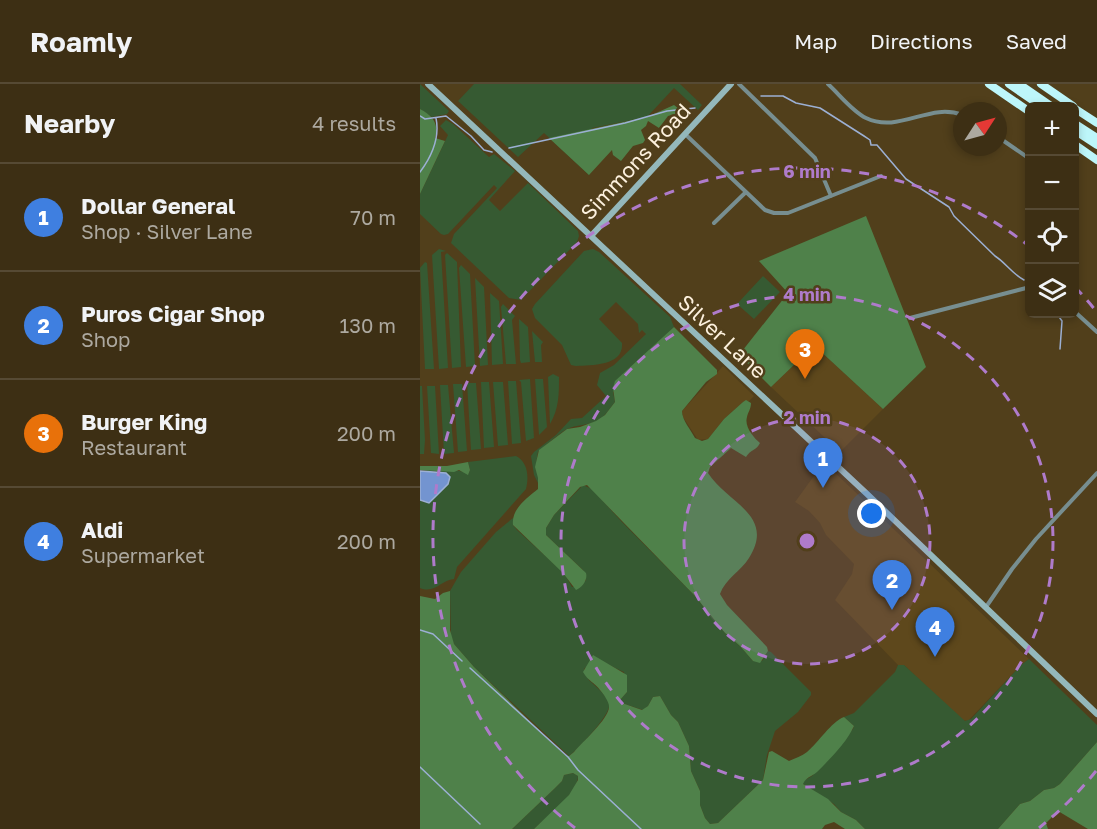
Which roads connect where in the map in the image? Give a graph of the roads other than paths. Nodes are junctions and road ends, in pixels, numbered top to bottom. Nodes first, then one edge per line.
1 (428, 84) edge
2 (731, 84) edge
3 (739, 84) edge
4 (828, 84) edge
5 (989, 84) edge
6 (1009, 84) edge
7 (1019, 84) edge
8 (1041, 84) edge
9 (1035, 102) edge
10 (1045, 102) edge
11 (1067, 102) edge
12 (1025, 109) edge
13 (1079, 110) edge
14 (953, 113) edge
15 (1097, 123) edge
16 (1079, 126) edge
17 (1079, 133) edge
18 (684, 134) junction
19 (1097, 138) edge
20 (1007, 143) edge
21 (1097, 146) edge
22 (1079, 147) edge
23 (1025, 156) edge
24 (1097, 160) edge
25 (881, 176) dead end
26 (746, 192) junction
27 (831, 196) junction
28 (714, 223) dead end
29 (591, 236) junction
30 (1025, 288) edge
31 (1079, 316) edge
32 (910, 318) dead end
33 (1097, 332) edge
34 (1097, 473) edge
35 (986, 608) junction
36 (1097, 714) edge

1 - 29 main road, Silver Lane
2 - 18 main road, Simmons Road
3 - 27 street
4 - 14 street
5 - 12 highway
6 - 9 highway
7 - 10 highway
8 - 11 highway
13 - 15 highway
16 - 19 highway
17 - 21 highway
18 - 26 street
18 - 29 main road, Simmons Road
20 - 23 street
22 - 24 highway
25 - 27 street
26 - 27 street
26 - 28 street
29 - 35 main road, Silver Lane
30 - 32 street
31 - 33 street
34 - 35 street
35 - 36 main road, Silver Lane

